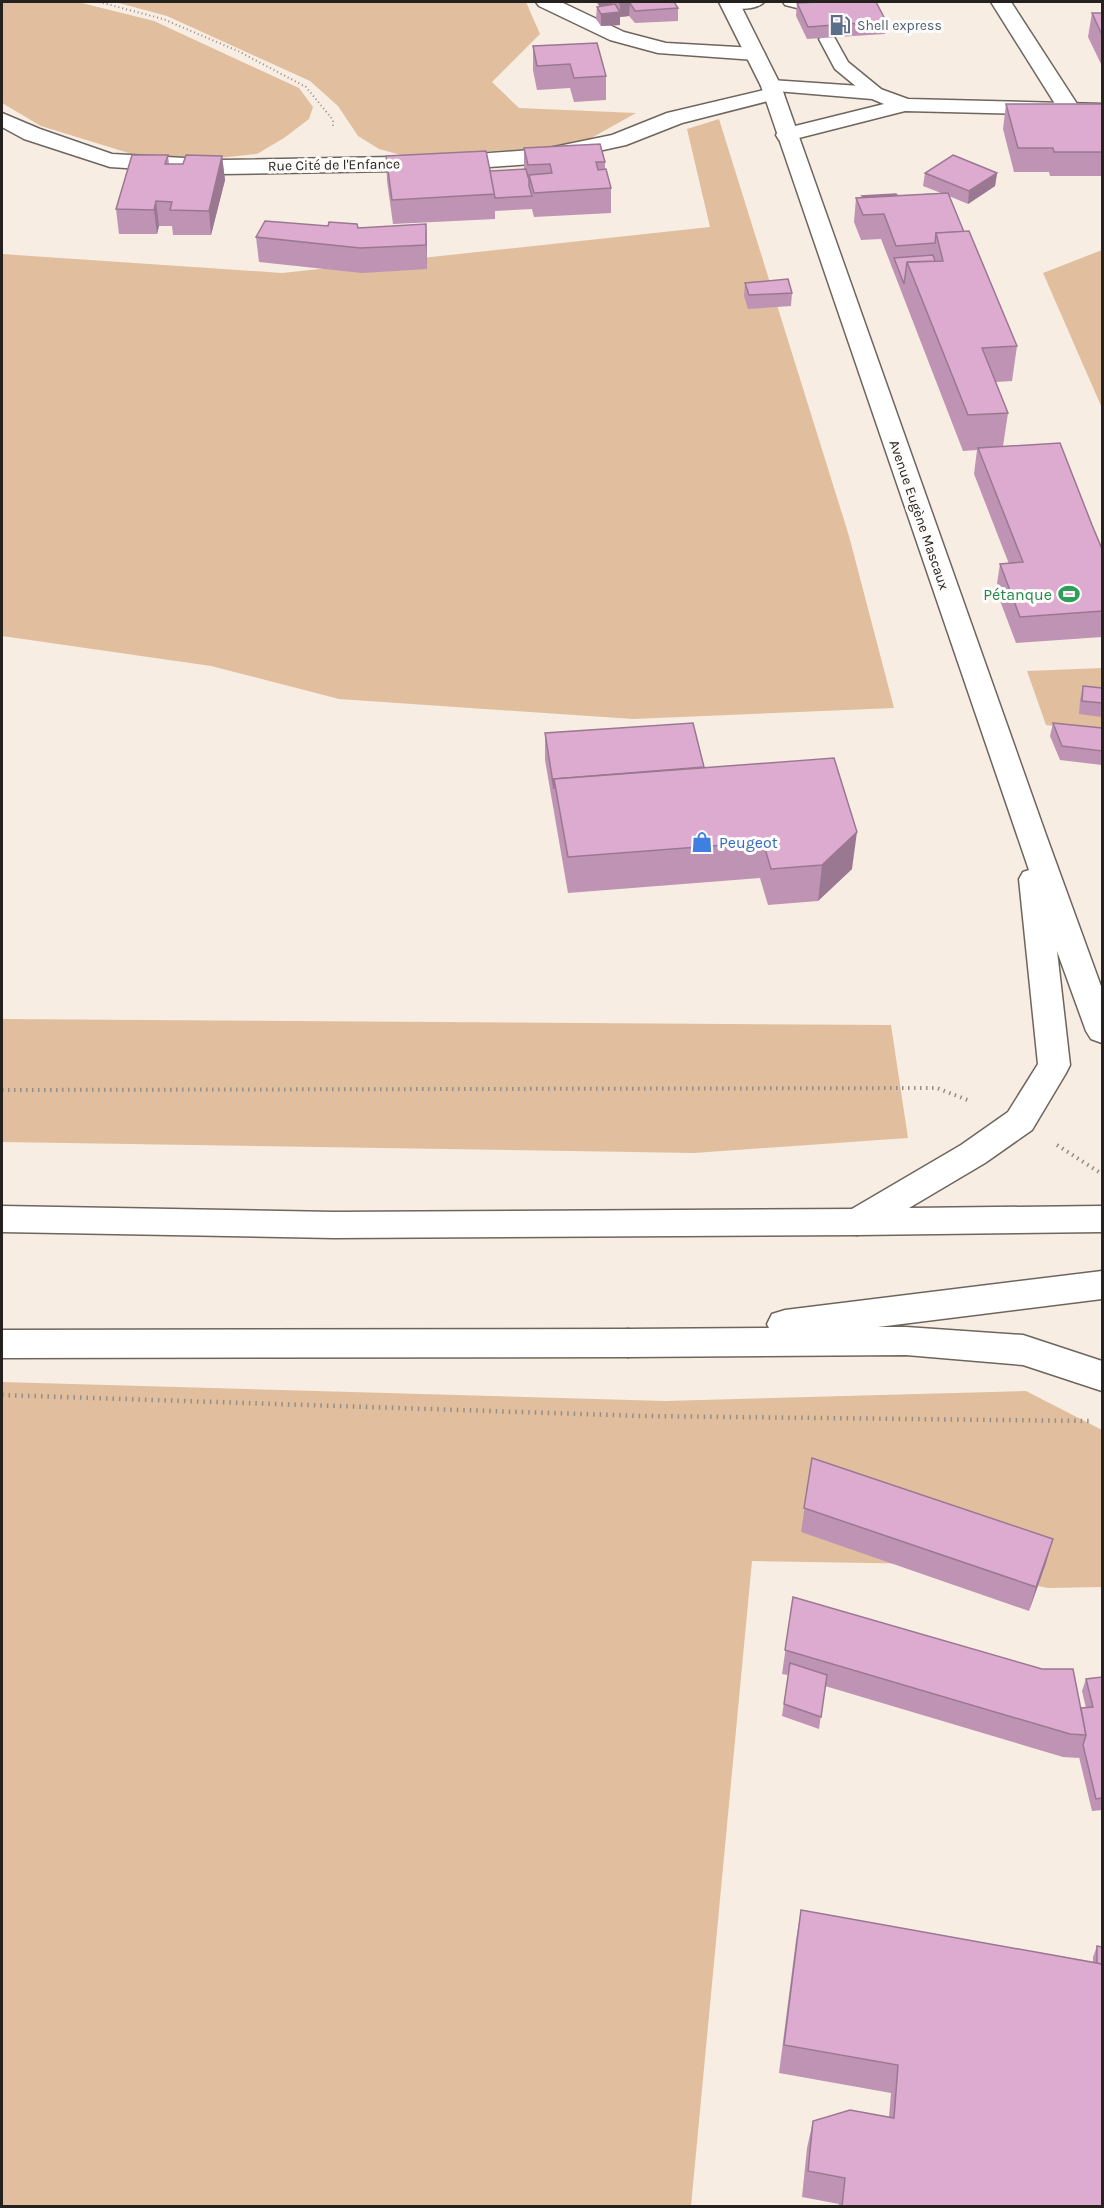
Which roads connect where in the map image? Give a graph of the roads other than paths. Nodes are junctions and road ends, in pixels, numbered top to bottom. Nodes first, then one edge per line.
1 (546, 2) edge
2 (756, 2) edge
3 (1001, 2) edge
4 (730, 3) edge
5 (827, 39) edge
6 (755, 54) junction
7 (772, 90) junction
8 (875, 93) junction
9 (905, 105) junction
10 (1070, 110) junction
11 (1102, 110) edge
12 (2, 119) edge
13 (787, 135) junction
14 (1030, 835) junction
15 (1102, 1031) edge
16 (2, 1219) edge
17 (1102, 1219) edge
18 (856, 1222) junction
19 (1102, 1285) edge
20 (628, 1343) junction
21 (2, 1344) edge
22 (1102, 1377) edge

1 - 6 main road
2 - 4 lane
3 - 10 main road
4 - 6 main road, Avenue Eugène Mascaux
5 - 8 lane
6 - 7 main road, Avenue Eugène Mascaux
7 - 8 main road, Rue Cité de l'Enfance
7 - 12 main road, Rue Cité de l'Enfance
7 - 13 main road, Avenue Eugène Mascaux
8 - 9 main road, Rue Cité de l'Enfance
9 - 10 main road
9 - 13 main road
10 - 11 main road
13 - 14 main road, Avenue Eugène Mascaux
14 - 15 main road, Avenue Eugène Mascaux
14 - 18 main road
16 - 18 main road
17 - 18 main road
19 - 20 main road
20 - 21 main road
20 - 22 main road

